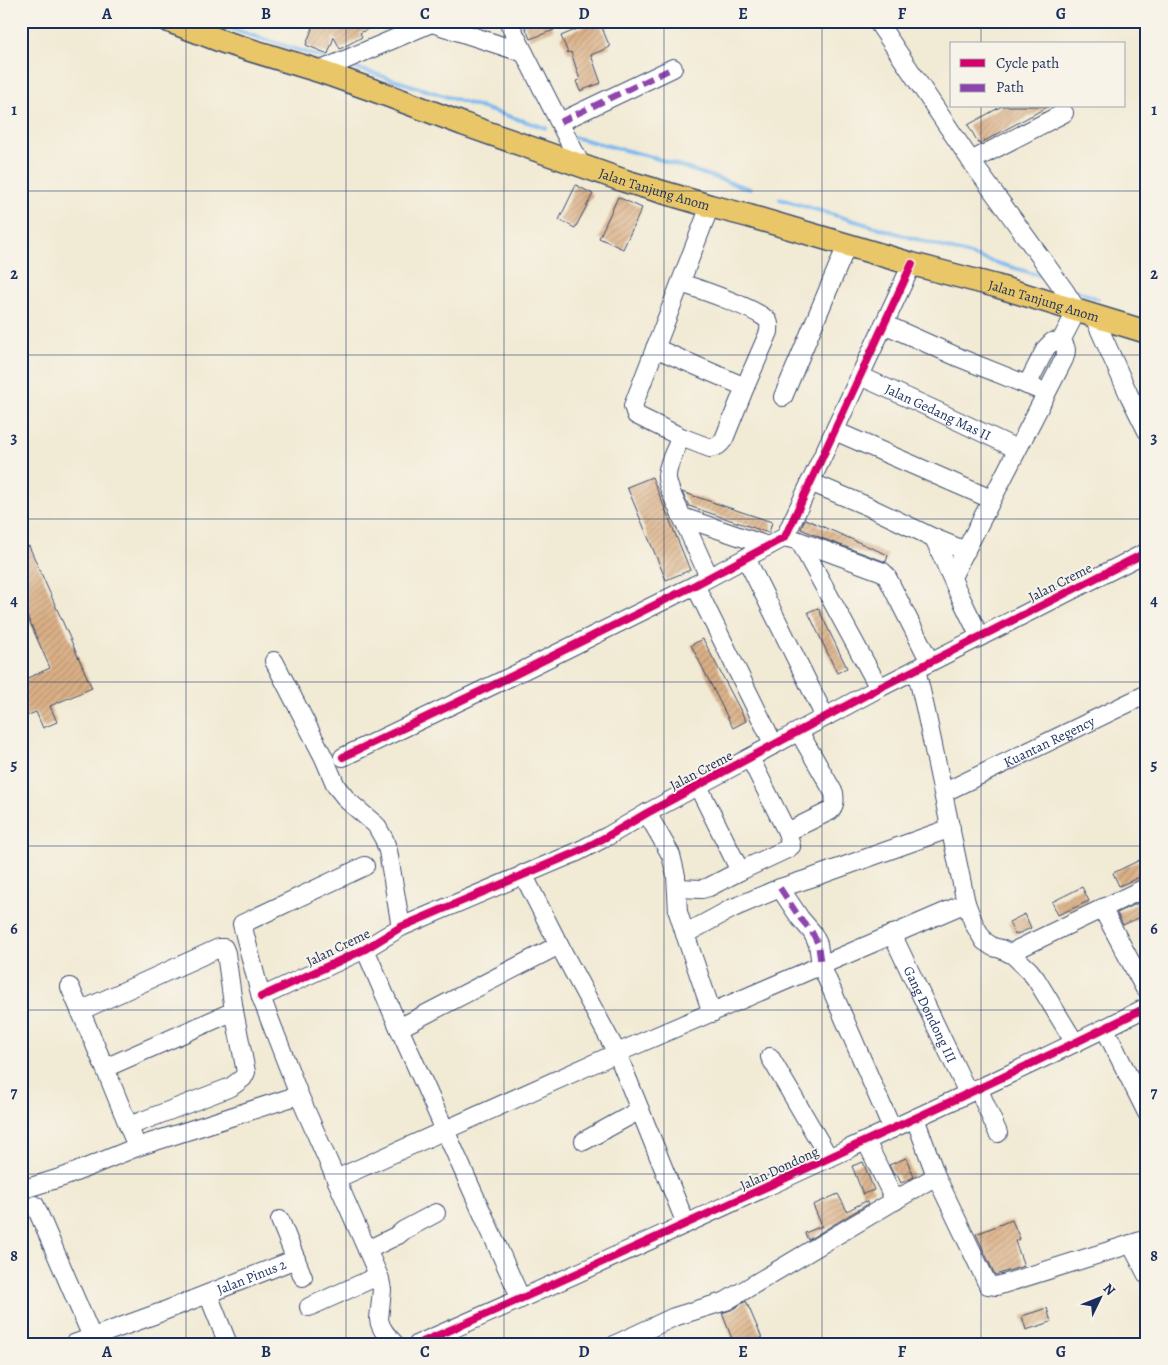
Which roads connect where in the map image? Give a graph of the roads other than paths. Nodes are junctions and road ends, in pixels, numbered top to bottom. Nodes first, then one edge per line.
1 (169, 21) edge
2 (508, 21) edge
3 (877, 21) edge
4 (434, 22) edge
5 (524, 53) junction
6 (673, 68) dead end
7 (319, 71) junction
8 (1064, 113) dead end
9 (560, 122) junction
10 (971, 161) junction
11 (582, 167) junction
12 (710, 206) junction
13 (847, 245) junction
14 (912, 264) junction
15 (681, 283) junction
16 (1085, 313) junction
17 (884, 324) junction
18 (1147, 332) edge
19 (1060, 341) junction
20 (655, 348) junction
21 (860, 376) junction
22 (1027, 385) junction
23 (744, 387) junction
24 (1047, 393) junction
25 (783, 397) dead end
26 (835, 431) junction
27 (1147, 431) edge
28 (680, 437) junction
29 (1018, 449) junction
30 (810, 482) junction
31 (992, 499) junction
32 (682, 517) junction
33 (934, 538) junction
34 (792, 540) junction
35 (768, 546) junction
36 (966, 551) junction
37 (1147, 552) edge
38 (746, 558) junction
39 (952, 577) junction
40 (702, 581) junction
41 (980, 637) junction
42 (274, 661) dead end
43 (923, 666) junction
44 (879, 688) junction
45 (1147, 694) edge
46 (825, 717) junction
47 (799, 732) junction
48 (774, 745) junction
49 (343, 757) dead end
50 (750, 758) junction
51 (698, 786) junction
52 (951, 790) dead end
53 (647, 813) junction
54 (951, 828) junction
55 (787, 832) junction
56 (365, 866) dead end
57 (740, 871) junction
58 (523, 874) junction
59 (1147, 887) edge
60 (677, 888) junction
61 (780, 888) junction
62 (966, 903) junction
63 (1102, 908) junction
64 (401, 927) junction
65 (685, 934) junction
66 (892, 934) junction
67 (559, 945) junction
68 (1018, 948) dead end
69 (365, 949) junction
70 (821, 965) junction
71 (70, 987) dead end
72 (1144, 987) dead end
73 (260, 997) junction
74 (1147, 1007) edge
75 (80, 1011) junction
76 (234, 1011) junction
77 (712, 1013) junction
78 (399, 1028) junction
79 (1105, 1029) junction
80 (1075, 1043) junction
81 (617, 1053) junction
82 (770, 1057) dead end
83 (105, 1068) junction
84 (973, 1091) junction
85 (299, 1095) junction
86 (640, 1110) junction
87 (1147, 1113) edge
88 (916, 1118) junction
89 (129, 1126) junction
90 (892, 1129) junction
91 (445, 1131) junction
92 (998, 1133) dead end
93 (584, 1141) dead end
94 (866, 1141) junction
95 (137, 1147) junction
96 (829, 1158) junction
97 (936, 1176) junction
98 (336, 1179) junction
99 (21, 1190) edge
100 (895, 1201) junction
101 (35, 1204) dead end
102 (436, 1212) dead end
103 (280, 1220) dead end
104 (686, 1224) junction
105 (1139, 1241) edge
106 (367, 1250) junction
107 (296, 1259) junction
108 (1147, 1275) edge
109 (378, 1276) junction
110 (303, 1277) dead end
111 (208, 1294) junction
112 (521, 1300) junction
113 (309, 1307) dead end
114 (94, 1340) edge
115 (392, 1343) edge
116 (74, 1344) edge
117 (228, 1344) edge
118 (418, 1344) edge
119 (616, 1344) edge

1 - 7 main road, Jalan Tanjung Anom
2 - 5 street
3 - 10 street
4 - 5 street
4 - 7 street
5 - 9 street
6 - 9 street
7 - 11 main road, Jalan Tanjung Anom
8 - 10 street
9 - 11 street
10 - 16 street
11 - 12 main road, Jalan Tanjung Anom
12 - 13 main road, Jalan Tanjung Anom
12 - 15 street
13 - 14 main road, Jalan Tanjung Anom
13 - 25 street
14 - 16 main road, Jalan Tanjung Anom
14 - 17 street
15 - 20 street
15 - 23 street
16 - 18 main road, Jalan Tanjung Anom
16 - 19 street
16 - 27 street
17 - 21 street
17 - 22 street
19 - 22 street
19 - 24 street
20 - 23 street
20 - 28 street
21 - 26 street
21 - 29 street, Jalan Gedang Mas II
22 - 24 street
23 - 28 street
24 - 29 street
26 - 30 street
26 - 31 street
28 - 32 street
29 - 31 street
30 - 33 street
30 - 34 street
31 - 36 street
32 - 35 street
32 - 40 street
33 - 36 street
33 - 39 street
34 - 35 street
34 - 43 street
34 - 44 street
35 - 38 street
36 - 39 street
37 - 41 street, Jalan Creme
38 - 40 street
38 - 46 street
39 - 41 street
40 - 48 street
40 - 49 street
41 - 43 street, Jalan Creme
42 - 64 street
43 - 44 street, Jalan Creme
43 - 54 street
44 - 46 street, Jalan Creme
45 - 52 street, Kuantan Regency
46 - 47 street, Jalan Creme
47 - 48 street, Jalan Creme
47 - 55 street
48 - 50 street, Jalan Creme
50 - 51 street, Jalan Creme
50 - 55 street
51 - 53 street, Jalan Creme
51 - 57 street
53 - 58 street, Jalan Creme
53 - 60 street
54 - 61 street
54 - 62 street
55 - 57 street
56 - 73 street
57 - 60 street
58 - 64 street, Jalan Creme
58 - 67 street
59 - 63 street
60 - 65 street
61 - 65 street
61 - 70 street
62 - 66 street
62 - 80 street
63 - 68 street
63 - 72 street
64 - 69 street, Jalan Creme
65 - 77 street
66 - 70 street
66 - 84 street, Gang Dondong III
67 - 78 street
67 - 81 street
69 - 73 street, Jalan Creme
69 - 78 street
70 - 77 street
70 - 90 street
71 - 75 street
73 - 85 street
74 - 79 street, Jalan Dondong
75 - 76 street
75 - 83 street
76 - 83 street
76 - 89 street
77 - 81 street
78 - 91 street
79 - 80 street, Jalan Dondong
79 - 87 street
80 - 84 street, Jalan Dondong
81 - 86 street
81 - 91 street
82 - 96 street
83 - 89 street
84 - 88 street, Jalan Dondong
84 - 92 street, Gang Dondong III
85 - 95 street
85 - 98 street
86 - 93 street
86 - 104 street
88 - 90 street, Jalan Dondong
88 - 97 street
89 - 95 street
90 - 94 street, Jalan Dondong
91 - 98 street
91 - 112 street
94 - 96 street, Jalan Dondong
94 - 100 street
95 - 99 street
96 - 104 street, Jalan Dondong
97 - 100 street
97 - 105 street
98 - 106 street
100 - 119 street
101 - 114 street
102 - 106 street
103 - 107 street, Jalan Pinus 2
104 - 112 street, Jalan Dondong
105 - 108 street
106 - 109 street
107 - 110 street, Jalan Pinus 2
107 - 111 street, Jalan Pinus 2
109 - 113 street
109 - 115 street
111 - 114 street, Jalan Pinus 2
111 - 117 street, Jalan Pinus 2
112 - 118 street, Jalan Dondong
114 - 116 street, Jalan Pinus 2

